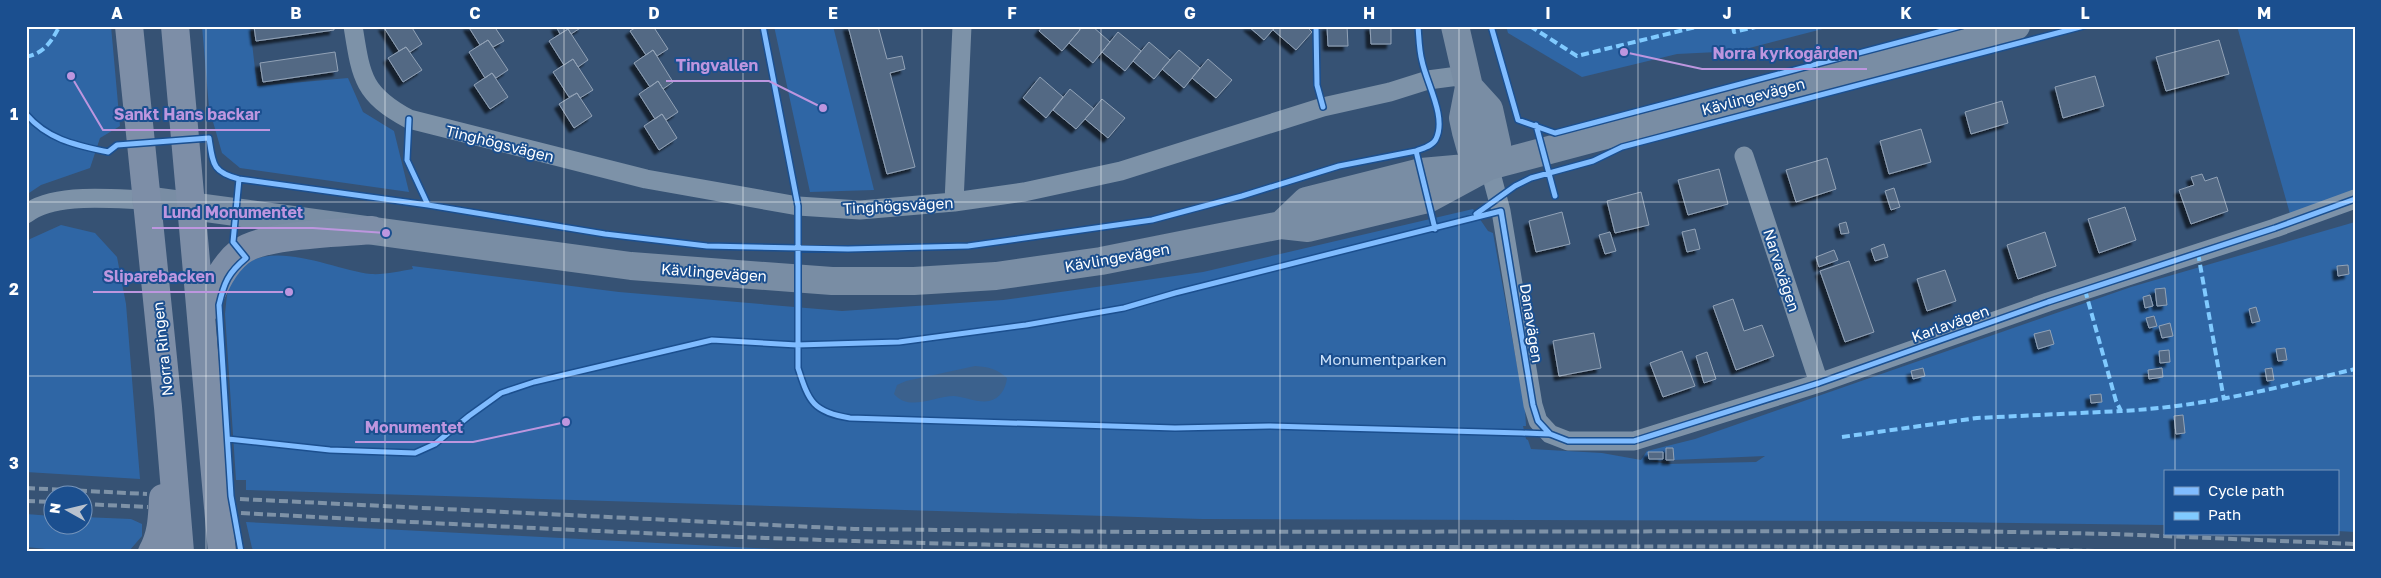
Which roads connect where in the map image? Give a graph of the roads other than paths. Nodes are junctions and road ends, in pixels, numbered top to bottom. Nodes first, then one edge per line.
1 (129, 26) edge
2 (175, 26) edge
3 (352, 26) edge
4 (962, 26) edge
5 (1455, 26) edge
6 (2016, 26) edge
7 (1468, 81) junction
8 (1744, 156) dead end
9 (1489, 166) junction
10 (2355, 199) edge
11 (146, 200) junction
12 (954, 202) junction
13 (191, 206) junction
14 (26, 214) edge
15 (372, 230) junction
16 (201, 318) junction
17 (1819, 383) junction
18 (168, 407) junction
19 (1550, 434) joint
20 (152, 552) edge
21 (180, 552) edge
22 (222, 552) edge

1 - 11 main road, Norra Ringen
2 - 13 main road
3 - 12 street, Tinghögsvägen
4 - 12 street
5 - 7 main road
6 - 9 main road, Kävlingevägen
7 - 9 main road
7 - 12 street, Tinghögsvägen
8 - 17 street, Narvavägen
9 - 15 main road, Kävlingevägen
9 - 19 street, Danavägen
10 - 17 street, Karlavägen
11 - 13 main road, Kävlingevägen
11 - 14 street
11 - 18 main road, Norra Ringen
13 - 15 main road, Kävlingevägen
13 - 16 main road
15 - 16 main road
16 - 22 main road
17 - 19 street, Karlavägen
18 - 20 main road
18 - 21 main road, Norra Ringen

